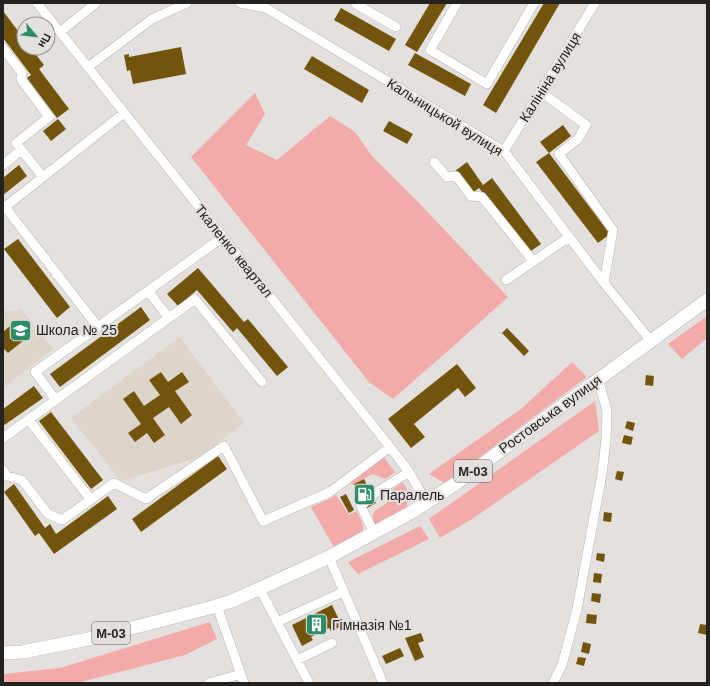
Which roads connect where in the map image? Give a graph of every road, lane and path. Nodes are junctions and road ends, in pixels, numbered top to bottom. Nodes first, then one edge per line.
1 (36, 3) edge
2 (96, 3) edge
3 (187, 3) edge
4 (240, 3) edge
5 (357, 3) edge
6 (457, 3) edge
7 (534, 3) edge
8 (595, 3) edge
9 (396, 27) dead end
10 (60, 32) junction
11 (3, 48) edge
12 (88, 67) junction
13 (541, 92) junction
14 (124, 113) junction
15 (22, 150) junction
16 (504, 151) junction
17 (434, 162) dead end
18 (3, 165) edge
19 (43, 177) junction
20 (223, 237) junction
21 (569, 237) junction
22 (533, 261) junction
23 (506, 280) dead end
24 (604, 282) junction
25 (148, 291) junction
26 (707, 300) edge
27 (169, 318) junction
28 (98, 327) junction
29 (651, 341) junction
30 (598, 379) junction
31 (262, 382) dead end
32 (56, 400) junction
33 (29, 420) junction
34 (3, 438) edge
35 (390, 447) junction
36 (3, 470) edge
37 (409, 472) junction
38 (91, 500) junction
39 (426, 502) junction
40 (374, 533) junction
41 (329, 557) junction
42 (260, 589) junction
43 (343, 592) junction
44 (217, 606) junction
45 (277, 622) junction
46 (332, 643) dead end
47 (3, 654) edge
48 (297, 660) junction
49 (243, 679) edge
50 (209, 683) edge
51 (309, 683) edge
52 (383, 683) edge
53 (553, 683) edge

1 - 10 street, Ткаленко квартал
2 - 10 street
3 - 12 street
4 - 16 street, Кальницькой вулиця
5 - 9 street
6 - 7 street
8 - 13 street, Калініна вулиця
10 - 12 street, Ткаленко квартал
11 - 15 street
12 - 14 street, Ткаленко квартал
13 - 16 street, Калініна вулиця
13 - 24 street
14 - 19 street
14 - 20 street, Ткаленко квартал
15 - 18 street
15 - 19 street
16 - 21 street, Кальницькой вулиця
17 - 22 street
19 - 28 street
20 - 25 street
20 - 35 street, Ткаленко квартал
21 - 22 street
21 - 24 street, Кальницькой вулиця
22 - 23 street
24 - 29 street, Кальницькой вулиця
25 - 27 street
25 - 28 street
26 - 29 highway, Ростовська вулиця / М-03
27 - 31 street
27 - 32 street
28 - 32 street
29 - 30 highway, Ростовська вулиця / М-03
30 - 39 highway, Ростовська вулиця / М-03
30 - 53 street
32 - 33 street
33 - 34 street
33 - 38 street
35 - 37 street, Ткаленко квартал
35 - 38 street
36 - 38 street
37 - 39 street, Ткаленко квартал
37 - 40 street
39 - 40 highway, Ростовська вулиця / М-03
40 - 41 highway, Ростовська вулиця / М-03
41 - 42 highway, Ростовська вулиця / М-03
41 - 43 street
42 - 44 highway, Ростовська вулиця / М-03
42 - 45 street
43 - 45 street
43 - 52 street
44 - 47 highway, М-03
44 - 49 street
45 - 48 street
46 - 48 street
48 - 51 street
49 - 50 street

